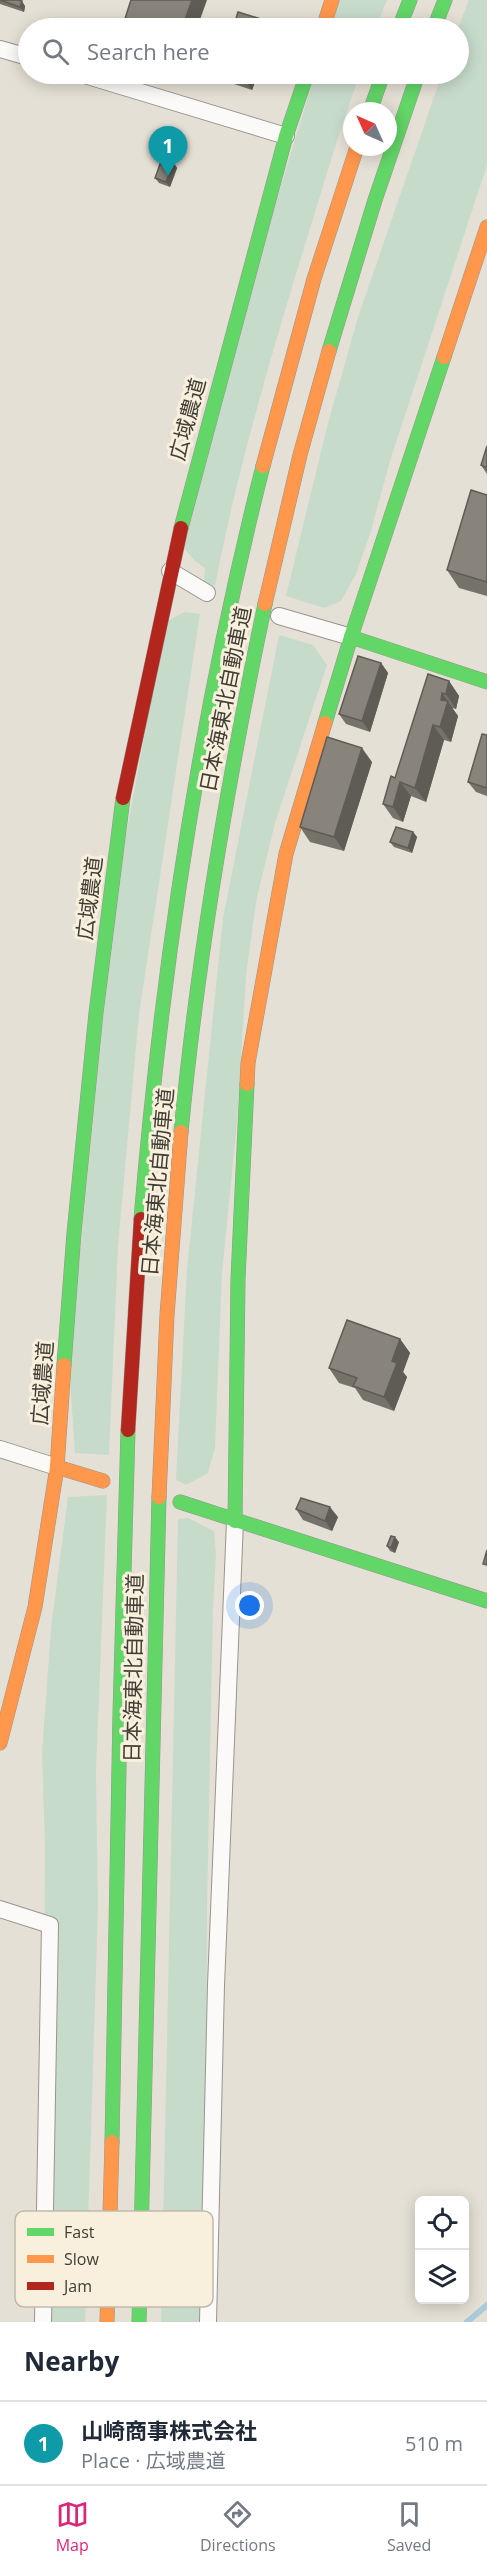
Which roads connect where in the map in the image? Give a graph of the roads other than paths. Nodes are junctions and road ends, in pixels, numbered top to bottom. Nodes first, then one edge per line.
1 (332, 0) edge
2 (410, 0) edge
3 (445, 0) edge
4 (326, 18) edge
5 (403, 18) edge
6 (438, 18) edge
7 (0, 49) edge
8 (18, 54) edge
9 (114, 84) edge
10 (304, 84) edge
11 (379, 84) edge
12 (415, 84) edge
13 (372, 102) edge
14 (286, 136) junction
15 (354, 156) edge
16 (487, 227) edge
17 (170, 571) junction
18 (207, 593) dead end
19 (279, 616) dead end
20 (351, 637) junction
21 (487, 682) edge
22 (0, 1449) edge
23 (57, 1467) junction
24 (103, 1481) dead end
25 (180, 1502) dead end
26 (235, 1521) junction
27 (487, 1601) edge
28 (0, 1743) edge
29 (0, 1909) edge
30 (45, 2211) edge
31 (109, 2211) edge
32 (142, 2211) edge
33 (211, 2211) edge
34 (43, 2307) edge
35 (107, 2307) edge
36 (139, 2307) edge
37 (208, 2307) edge
38 (43, 2322) edge
39 (107, 2322) edge
40 (139, 2322) edge
41 (208, 2322) edge

1 - 4 main road
2 - 5 main road
3 - 6 main road
7 - 8 street
9 - 14 street
10 - 14 main road, 広域農道
11 - 13 main road
12 - 32 main road, 日本海東北自動車道
14 - 17 main road, 広域農道
15 - 31 main road, 日本海東北自動車道
16 - 20 main road
17 - 18 street
17 - 23 main road, 広域農道
19 - 20 street
20 - 21 main road
20 - 26 main road
22 - 23 street
23 - 24 main road
23 - 28 main road, 広域農道
25 - 26 main road
26 - 27 main road
26 - 33 street
29 - 30 street
34 - 38 street
35 - 39 main road, 日本海東北自動車道
36 - 40 main road, 日本海東北自動車道
37 - 41 street

